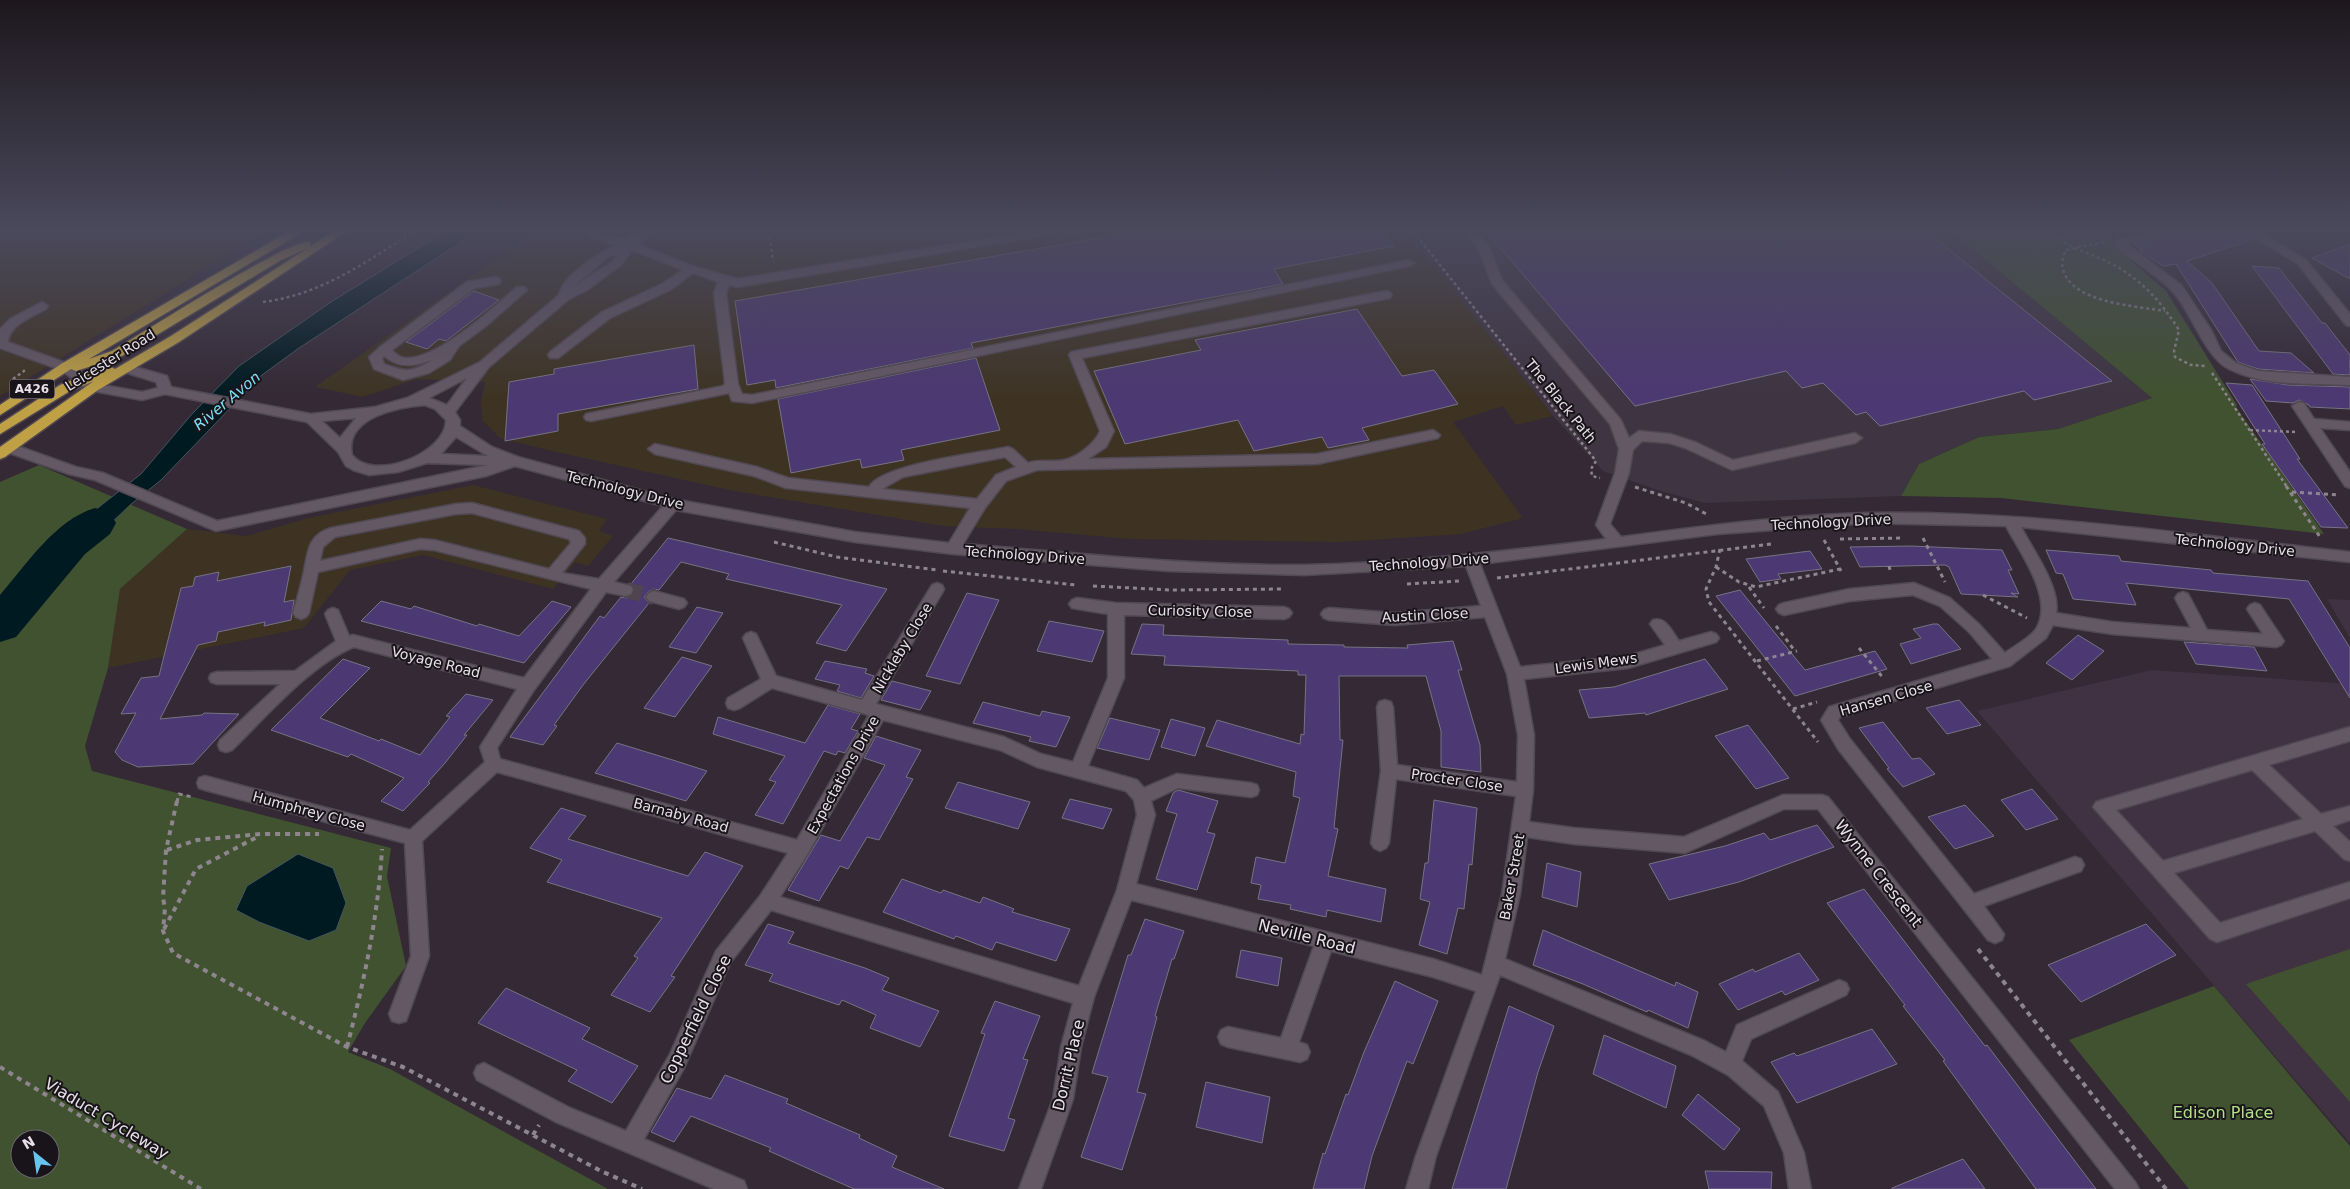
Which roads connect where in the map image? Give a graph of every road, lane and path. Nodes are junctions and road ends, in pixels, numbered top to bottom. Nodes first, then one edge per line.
1 (203, 286) edge
2 (229, 286) edge
3 (256, 286) edge
4 (317, 286) edge
5 (470, 286) edge
6 (584, 286) edge
7 (667, 286) edge
8 (722, 286) edge
9 (1296, 286) edge
10 (1457, 286) edge
11 (1501, 286) edge
12 (2071, 286) edge
13 (2145, 286) edge
14 (2175, 286) edge
15 (2322, 286) edge
16 (521, 290) dead end
17 (1386, 295) dead end
18 (256, 303) dead end
19 (42, 306) dead end
20 (2166, 311) junction
21 (2350, 322) edge
22 (554, 355) dead end
23 (484, 364) junction
24 (65, 367) junction
25 (126, 368) junction
26 (2350, 381) edge
27 (88, 383) junction
28 (732, 384) junction
29 (166, 390) junction
30 (410, 402) junction
31 (2299, 406) dead end
32 (0, 411) edge
33 (377, 411) junction
34 (449, 411) junction
35 (591, 417) dead end
36 (311, 418) junction
37 (2350, 426) edge
38 (2315, 428) junction
39 (454, 429) junction
40 (0, 430) edge
41 (2249, 430) junction
42 (1433, 435) dead end
43 (1855, 438) dead end
44 (343, 449) junction
45 (1626, 449) junction
46 (655, 450) dead end
47 (5, 451) edge
48 (424, 458) junction
49 (514, 461) junction
50 (1070, 464) junction
51 (1025, 469) junction
52 (1619, 483) junction
53 (2350, 483) edge
54 (2291, 492) junction
55 (873, 493) junction
56 (2340, 495) dead end
57 (673, 504) junction
58 (980, 504) junction
59 (2010, 521) junction
60 (1717, 529) junction
61 (2320, 537) dead end
62 (1923, 538) dead end
63 (1824, 540) dead end
64 (1617, 543) junction
65 (954, 549) junction
66 (2350, 557) edge
67 (1471, 560) junction
68 (1716, 567) dead end
69 (312, 568) junction
70 (552, 575) junction
71 (602, 586) junction
72 (1748, 586) junction
73 (938, 589) dead end
74 (626, 590) tunnel mouth
75 (1983, 595) dead end
76 (654, 597) tunnel mouth
77 (2183, 598) dead end
78 (679, 603) dead end
79 (1078, 604) dead end
80 (1116, 609) junction
81 (1784, 609) dead end
82 (2255, 609) dead end
83 (1490, 611) junction
84 (1955, 611) junction
85 (302, 613) dead end
86 (1284, 613) dead end
87 (1767, 613) dead end
88 (333, 614) dead end
89 (1329, 614) dead end
90 (1772, 620) dead end
91 (2047, 621) junction
92 (1658, 624) dead end
93 (2202, 636) junction
94 (751, 638) dead end
95 (1711, 638) dead end
96 (344, 642) junction
97 (1675, 648) junction
98 (1859, 648) dead end
99 (1757, 661) dead end
100 (2004, 662) junction
101 (1515, 674) junction
102 (299, 677) junction
103 (218, 678) dead end
104 (770, 681) junction
105 (1887, 683) dead end
106 (528, 685) junction
107 (734, 703) dead end
108 (1385, 707) dead end
109 (872, 709) junction
110 (2350, 734) edge
111 (226, 744) dead end
112 (2255, 762) junction
113 (494, 764) junction
114 (1078, 770) junction
115 (1389, 771) junction
116 (1251, 790) dead end
117 (1525, 790) junction
118 (201, 791) joint
119 (1142, 797) junction
120 (2350, 813) edge
121 (2318, 823) junction
122 (1521, 828) junction
123 (382, 830) junction
124 (261, 834) junction
125 (321, 834) dead end
126 (413, 838) junction
127 (1380, 844) dead end
128 (802, 849) junction
129 (166, 850) junction
130 (2350, 853) edge
131 (2075, 865) dead end
132 (2159, 870) junction
133 (1126, 890) junction
134 (2350, 890) edge
135 (768, 900) junction
136 (1971, 903) junction
137 (163, 932) junction
138 (1996, 934) dead end
139 (1326, 941) junction
140 (1495, 964) junction
141 (1487, 986) junction
142 (1839, 989) dead end
143 (1084, 997) junction
144 (399, 1014) dead end
145 (1228, 1037) dead end
146 (346, 1047) junction
147 (1730, 1066) junction
148 (0, 1067) edge
149 (484, 1073) dead end
150 (630, 1144) junction
151 (737, 1188) edge
152 (201, 1189) edge
153 (642, 1189) edge
154 (1030, 1189) edge
155 (1417, 1189) edge
156 (1800, 1189) edge
157 (2128, 1189) edge

1 - 24 highway, Leicester Road / A426
2 - 24 highway
3 - 25 highway, Leicester Road / A426
4 - 18 path
5 - 16 street
6 - 23 street
7 - 22 street
8 - 28 street
9 - 28 street
10 - 52 path, The Black Path
11 - 45 street
12 - 20 path
13 - 20 path
14 - 26 street
15 - 21 street
17 - 50 street
19 - 24 street
20 - 41 path
23 - 30 street
23 - 34 street
24 - 27 street
24 - 32 highway, Leicester Road / A426
25 - 27 highway, Leicester Road / A426
25 - 29 street
27 - 29 street
27 - 40 highway
27 - 47 highway, Leicester Road / A426
28 - 35 street
29 - 36 street
30 - 33 street
30 - 34 street
31 - 38 street
33 - 36 street
33 - 44 street
34 - 39 street
36 - 44 street
37 - 38 street
38 - 41 path
38 - 53 street
39 - 48 street
39 - 49 street, Technology Drive
41 - 54 path
42 - 50 street
43 - 45 street
44 - 48 street
45 - 52 street
46 - 55 street
47 - 49 street
48 - 49 street, Technology Drive
49 - 57 street, Technology Drive
50 - 51 street
51 - 55 street
51 - 58 street
52 - 60 path, The Black Path
52 - 64 street
54 - 56 path
54 - 61 path
55 - 58 street
57 - 65 street, Technology Drive
57 - 71 street
58 - 65 street
59 - 60 street, Technology Drive
59 - 66 street, Technology Drive
59 - 91 street
60 - 64 street, Technology Drive
62 - 84 path
63 - 72 path
64 - 67 street, Technology Drive
65 - 67 street, Technology Drive
67 - 83 street, Baker Street
68 - 72 path
69 - 70 street
69 - 70 street
69 - 85 street
70 - 71 street
71 - 74 street
71 - 106 street
72 - 87 path
73 - 109 street, Nickleby Close
75 - 91 path
76 - 78 street
77 - 93 street
79 - 80 street, Curiosity Close
80 - 86 street, Curiosity Close
80 - 114 street
81 - 84 street
82 - 93 street
83 - 89 street, Austin Close
83 - 101 street, Baker Street
84 - 100 street
88 - 96 street
90 - 99 path
91 - 93 street
91 - 100 street, Hansen Close
92 - 97 street
94 - 104 street
95 - 97 street, Lewis Mews
96 - 102 street
96 - 106 street, Voyage Road
97 - 101 street, Lewis Mews
98 - 105 path
100 - 136 street, Hansen Close
101 - 117 street, Baker Street
102 - 103 street
102 - 111 street
104 - 107 street
104 - 109 street
106 - 113 street
108 - 115 street
109 - 114 street, Expectations Drive
109 - 128 street, Expectations Drive
110 - 112 street
112 - 121 street
112 - 132 street
113 - 126 street
113 - 128 street, Barnaby Road
114 - 119 street, Expectations Drive
115 - 117 street, Procter Close
115 - 127 street
116 - 119 street
117 - 122 street, Baker Street
118 - 123 street, Humphrey Close
118 - 129 path
119 - 133 street
120 - 121 street
121 - 130 street
121 - 132 street
122 - 140 street, Baker Street
122 - 157 street, Wynne Crescent
123 - 126 street, Humphrey Close
123 - 146 path
124 - 125 path
124 - 129 path
124 - 137 path
126 - 144 street
128 - 135 street
129 - 137 path
131 - 136 street
132 - 134 street
133 - 139 street, Neville Road
133 - 143 street
135 - 143 street
135 - 150 street, Copperfield Close
136 - 138 street, Hansen Close
137 - 146 path
139 - 141 street, Neville Road
139 - 145 street
140 - 141 street, Baker Street
140 - 147 street
141 - 155 street, Baker Street
142 - 147 street
143 - 154 street, Dorrit Place
146 - 153 path
147 - 156 street
148 - 152 path, Viaduct Cycleway
149 - 150 street
150 - 151 street

